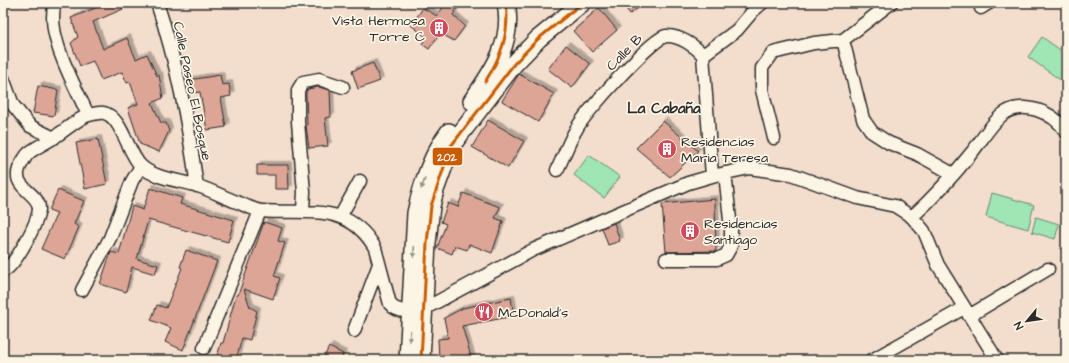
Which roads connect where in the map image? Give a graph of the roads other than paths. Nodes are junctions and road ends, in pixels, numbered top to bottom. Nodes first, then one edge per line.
1 (55, 3) edge
2 (156, 3) edge
3 (506, 3) edge
4 (582, 3) edge
5 (762, 3) edge
6 (891, 3) edge
7 (843, 40) junction
8 (703, 55) junction
9 (3, 78) edge
10 (343, 87) dead end
11 (88, 115) junction
12 (1066, 132) edge
13 (54, 138) junction
14 (774, 138) dead end
15 (141, 166) junction
16 (557, 170) dead end
17 (725, 173) junction
18 (953, 174) junction
19 (712, 176) junction
20 (360, 181) dead end
21 (197, 186) junction
22 (260, 211) junction
23 (303, 211) junction
24 (341, 216) junction
25 (912, 217) junction
26 (666, 259) dead end
27 (378, 264) junction
28 (1048, 269) dead end
29 (3, 270) edge
30 (82, 290) dead end
31 (418, 310) junction
32 (966, 312) junction
33 (354, 331) dead end
34 (204, 348) dead end
35 (408, 360) edge
36 (421, 360) edge
37 (872, 360) edge
38 (996, 360) edge

1 - 11 street
2 - 21 street, Calle Paseo El Bosque
3 -> 31 main road
4 - 31 main road
5 - 8 street
6 - 7 street
7 - 14 street
7 - 18 street
8 - 16 street, Calle B
8 - 19 street
9 - 13 street
10 - 23 street
11 - 13 street
11 - 15 street
12 - 18 street
13 - 29 street
15 - 21 street
15 - 30 street
17 - 19 street
17 - 25 street
17 - 26 street
18 - 25 street
19 - 31 street
20 - 24 street
21 - 22 street
22 - 23 street
22 - 34 street
23 - 24 street
24 - 27 street
25 - 32 street
27 - 31 street
27 - 33 street
28 - 32 street
31 -> 35 main road
31 - 36 main road
32 - 37 street
32 - 38 street

